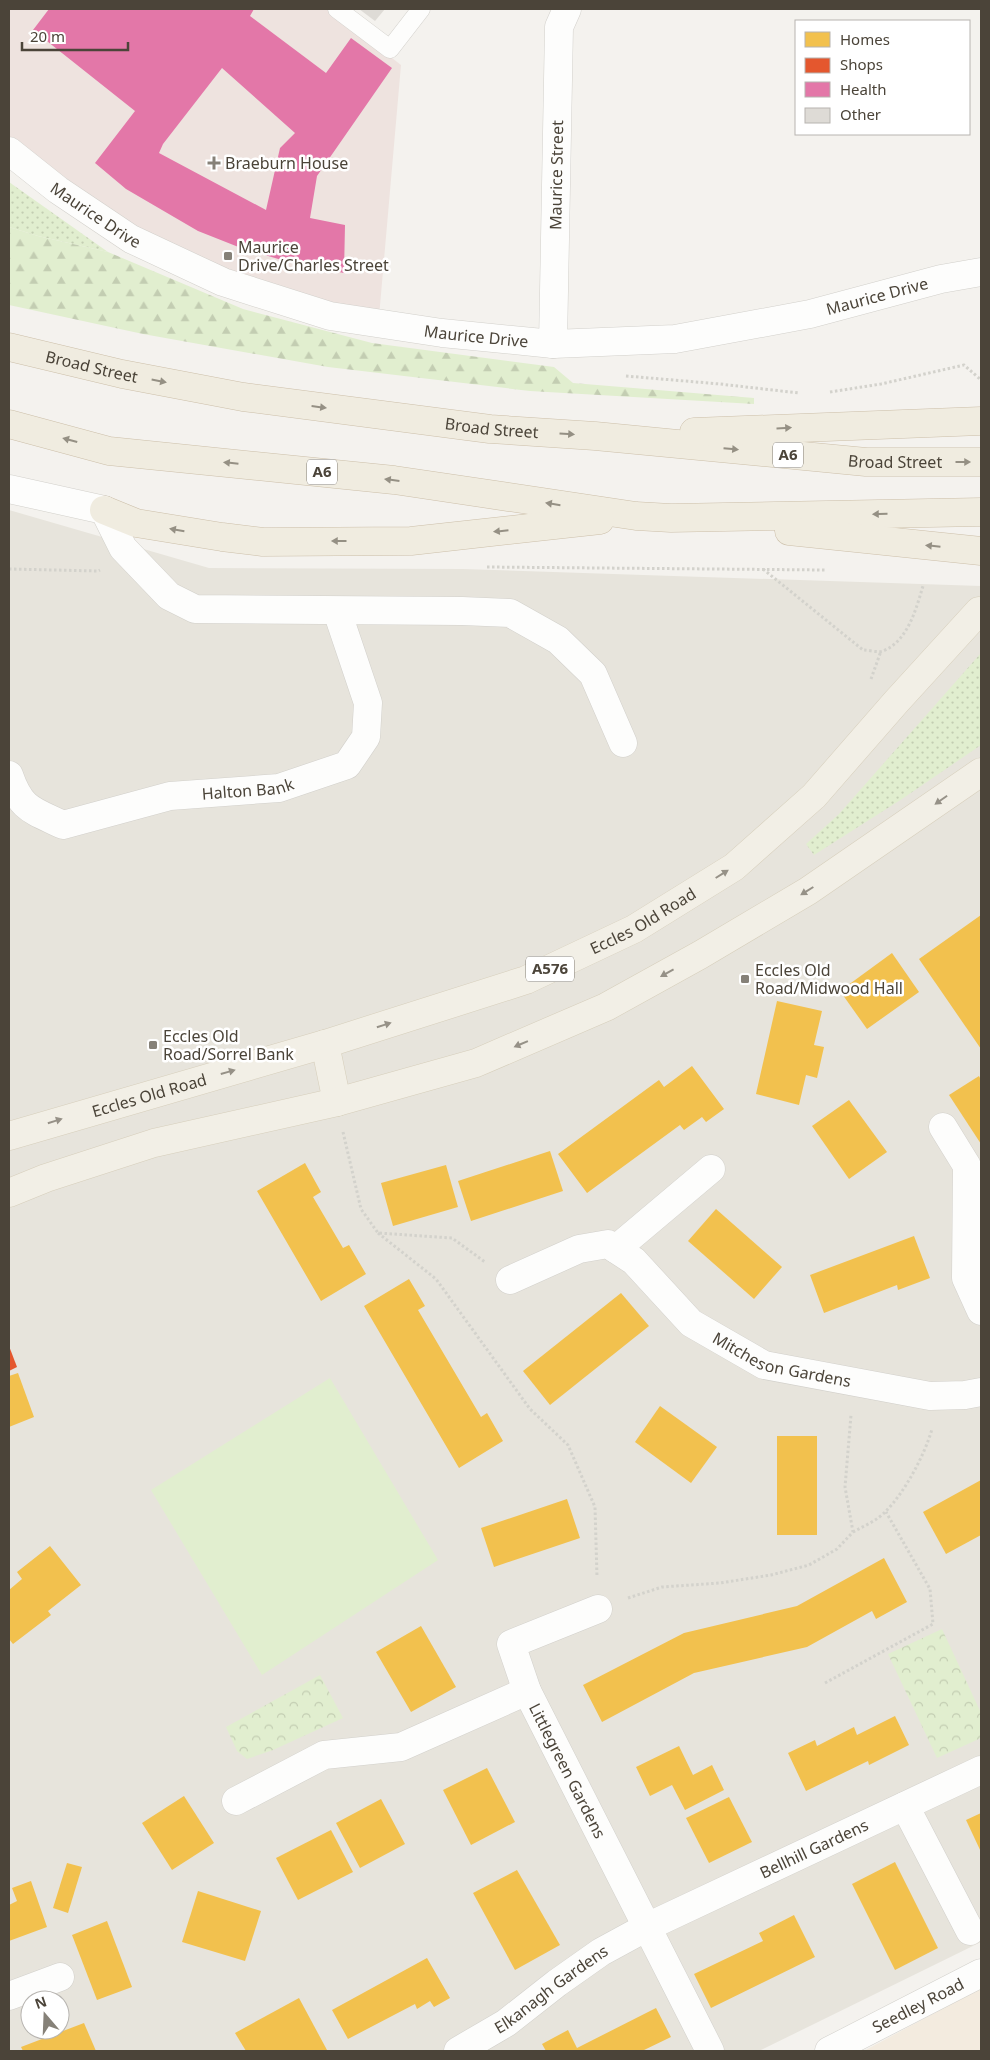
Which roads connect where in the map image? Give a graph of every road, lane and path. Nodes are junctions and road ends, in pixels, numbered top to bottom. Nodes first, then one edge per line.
1 (337, 9) edge
2 (421, 9) edge
3 (567, 9) edge
4 (9, 150) edge
5 (981, 272) edge
6 (553, 344) junction
7 (9, 347) edge
8 (622, 375) dead end
9 (981, 379) edge
10 (828, 392) dead end
11 (802, 394) dead end
12 (981, 421) edge
13 (9, 424) edge
14 (595, 436) junction
15 (981, 462) edge
16 (9, 489) edge
17 (104, 510) junction
18 (981, 512) edge
19 (636, 516) junction
20 (671, 518) junction
21 (123, 548) junction
22 (981, 551) edge
23 (762, 568) dead end
24 (9, 569) edge
25 (923, 586) dead end
26 (337, 611) junction
27 (979, 611) dead end
28 (882, 652) junction
29 (868, 686) dead end
30 (622, 742) dead end
31 (9, 775) edge
32 (979, 777) edge
33 (325, 1044) junction
34 (337, 1102) junction
35 (943, 1127) dead end
36 (9, 1136) edge
37 (974, 1168) edge
38 (711, 1169) dead end
39 (9, 1193) edge
40 (378, 1233) junction
41 (616, 1249) junction
42 (510, 1280) joint
43 (981, 1311) edge
44 (854, 1382) junction
45 (981, 1392) edge
46 (942, 1395) junction
47 (886, 1512) junction
48 (853, 1532) junction
49 (598, 1609) junction
50 (825, 1683) dead end
51 (527, 1690) junction
52 (981, 1770) edge
53 (236, 1801) dead end
54 (905, 1806) junction
55 (647, 1927) junction
56 (970, 1931) dead end
57 (981, 1973) edge
58 (60, 1978) dead end
59 (9, 1996) edge
60 (458, 2051) edge
61 (710, 2051) edge
62 (829, 2051) edge

1 - 2 lane
3 - 6 street, Maurice Street
4 - 6 street, Maurice Drive
5 - 6 street, Maurice Drive
7 -> 14 highway, Broad Street / A6
8 - 11 path
9 - 10 path
14 -> 12 highway
19 -> 13 highway, A6
14 -> 15 highway, Broad Street / A6
16 - 17 street
19 -> 17 highway
17 - 21 street
18 -> 20 highway, A6
19 - 20 highway, A6
22 -> 20 highway
21 - 24 path
21 - 26 street
23 - 28 path
25 - 28 path
26 - 30 street
26 - 31 street, Halton Bank
33 -> 27 main road, Eccles Old Road / A576
28 - 29 path
32 -> 34 main road
33 - 34 main road
36 -> 33 main road, Eccles Old Road / A576
34 - 39 main road
34 - 40 path
35 - 37 street
37 - 43 street
38 - 41 street
40 - 42 path
40 - 49 path
41 - 42 street
41 - 44 street, Mitcheson Gardens
44 - 46 street, Mitcheson Gardens
44 - 48 path
45 - 46 street, Mitcheson Gardens
46 - 47 path
47 - 48 path
47 - 50 path
48 - 49 path
49 - 51 street
51 - 53 street, Littlegreen Gardens
51 - 55 street, Littlegreen Gardens
52 - 54 street, Bellhill Gardens
54 - 55 street, Bellhill Gardens
54 - 56 street
55 - 60 street, Elkanagh Gardens
55 - 61 street, Littlegreen Gardens
57 - 62 street, Seedley Road
58 - 59 street

